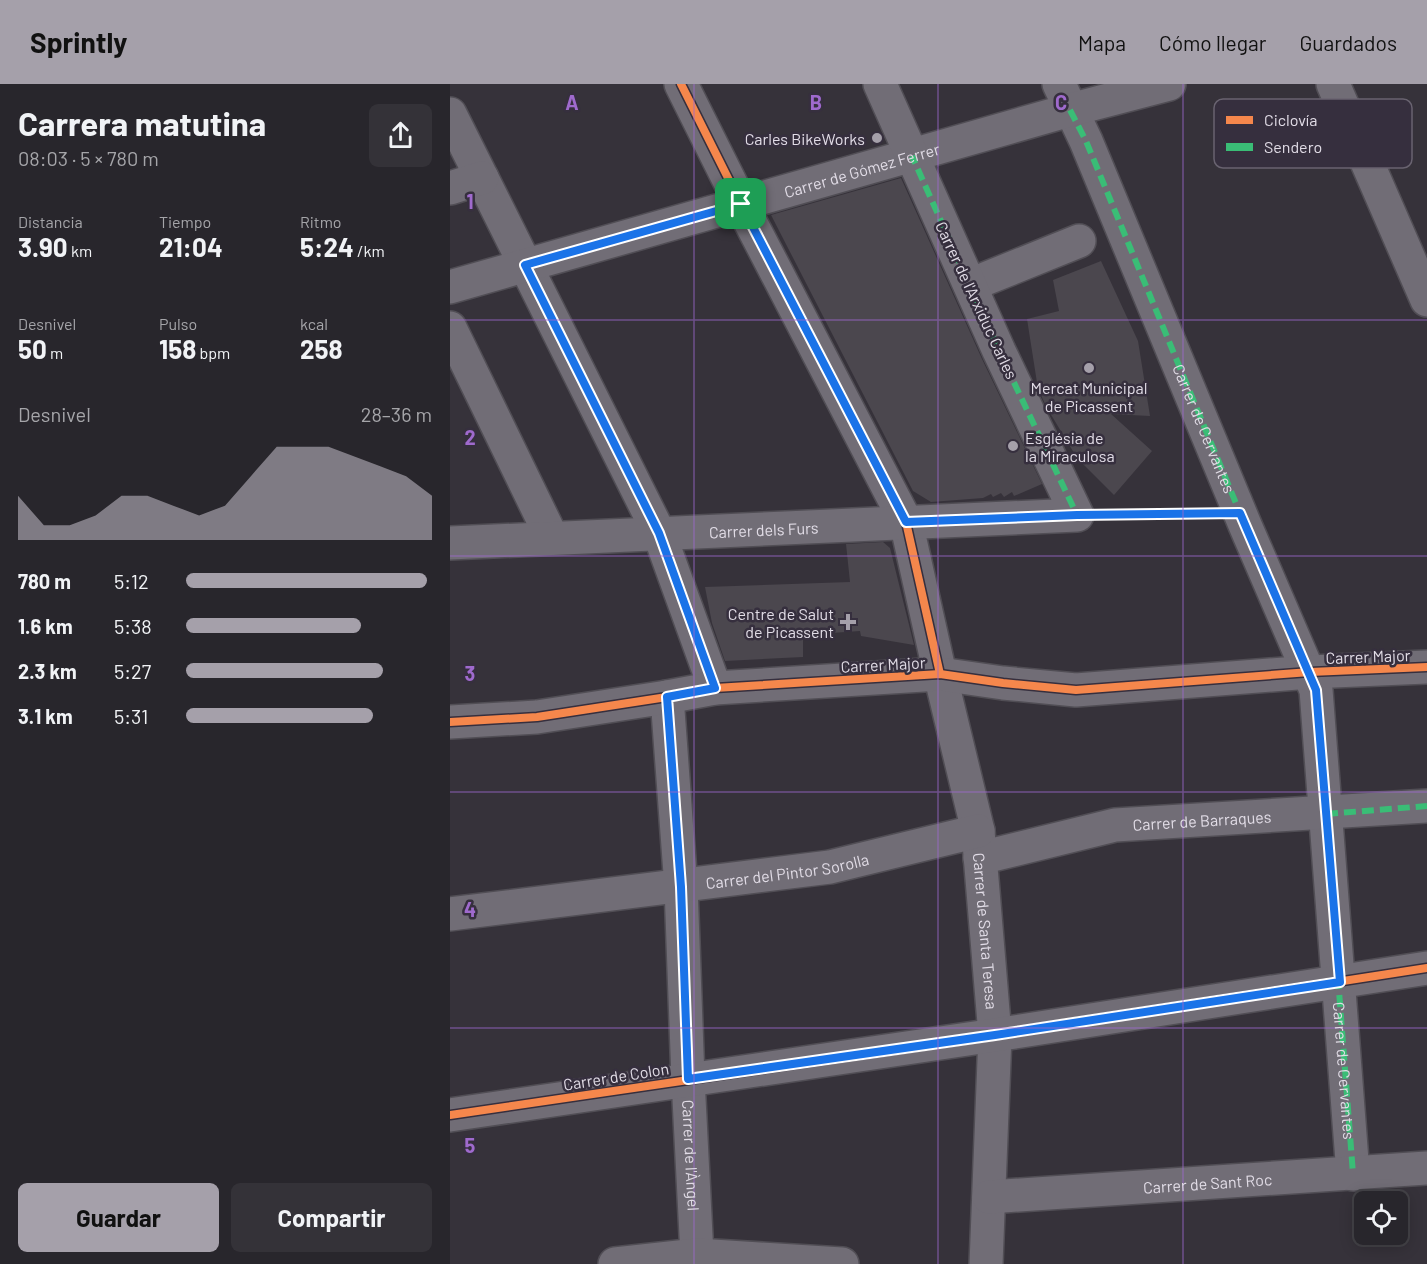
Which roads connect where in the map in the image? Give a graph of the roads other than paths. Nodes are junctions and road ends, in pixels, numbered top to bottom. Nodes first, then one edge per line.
1 (681, 84) edge
2 (880, 84) edge
3 (1169, 84) edge
4 (1333, 84) edge
5 (1065, 97) edge
6 (1340, 99) edge
7 (450, 114) edge
8 (912, 156) junction
9 (1370, 168) edge
10 (482, 178) junction
11 (450, 188) edge
12 (741, 204) junction
13 (1079, 241) dead end
14 (525, 265) junction
15 (970, 285) junction
16 (450, 287) edge
17 (1427, 300) edge
18 (450, 328) edge
19 (1077, 515) joint
20 (906, 522) junction
21 (659, 533) junction
22 (552, 538) junction
23 (450, 543) edge
24 (1427, 667) edge
25 (1310, 672) junction
26 (940, 674) junction
27 (715, 688) junction
28 (667, 697) junction
29 (450, 722) edge
30 (1427, 806) edge
31 (1326, 813) junction
32 (979, 844) junction
33 (681, 887) junction
34 (450, 914) edge
35 (1427, 968) edge
36 (1340, 982) junction
37 (995, 1035) junction
38 (688, 1079) junction
39 (450, 1115) edge
40 (1427, 1168) edge
41 (1353, 1174) junction
42 (989, 1197) junction
43 (697, 1255) junction
44 (615, 1264) edge
45 (842, 1264) edge
46 (986, 1264) edge

1 - 12 street, Carrer de Santa Teresa
2 - 8 street, Carrer de l'Arxiduc Carles
3 - 5 street, Carrer de Gómez Ferrer
4 - 6 street
5 - 8 street, Carrer de Gómez Ferrer
5 - 25 street, Carrer de Cervantes
7 - 10 street
8 - 12 street, Carrer de Gómez Ferrer
8 - 15 street, Carrer de l'Arxiduc Carles
9 - 17 street
10 - 11 street
10 - 14 street
12 - 14 street, Carrer de Gómez Ferrer
12 - 20 street, Carrer de Santa Teresa
13 - 15 street
14 - 16 street, Carrer de Gómez Ferrer
14 - 21 street
15 - 19 street, Carrer de l'Arxiduc Carles
18 - 22 street
19 - 20 street, Carrer dels Furs
20 - 21 street, Carrer dels Furs
20 - 26 street, Carrer de Santa Teresa
21 - 22 street, Carrer dels Furs
21 - 27 street
22 - 23 street, Carrer dels Furs
24 - 25 street, Carrer Major
25 - 26 street, Carrer Major
25 - 31 street, Carrer de Cervantes
26 - 27 street, Carrer Major
26 - 32 street, Carrer de Santa Teresa
27 - 28 street, Carrer Major
28 - 29 street, Carrer Major
28 - 33 street, Carrer de l'Àngel
30 - 31 street, Carrer de Barraques
31 - 32 street, Carrer de Barraques
31 - 36 street, Carrer de Cervantes
32 - 33 street, Carrer del Pintor Sorolla
32 - 37 street, Carrer de Santa Teresa
33 - 34 street, Carrer del Pintor Sorolla
33 - 38 street, Carrer de l'Àngel
35 - 36 street, Carrer de Colon
36 - 37 street, Carrer de Colon
36 - 41 street, Carrer de Cervantes
37 - 38 street, Carrer de Colon
37 - 42 street, Carrer de Santa Teresa
38 - 39 street, Carrer de Colon
38 - 43 street, Carrer de l'Àngel
40 - 41 street, Carrer de Sant Roc
41 - 42 street, Carrer de Sant Roc
42 - 46 street, Carrer de Santa Teresa
43 - 44 street
43 - 45 street

